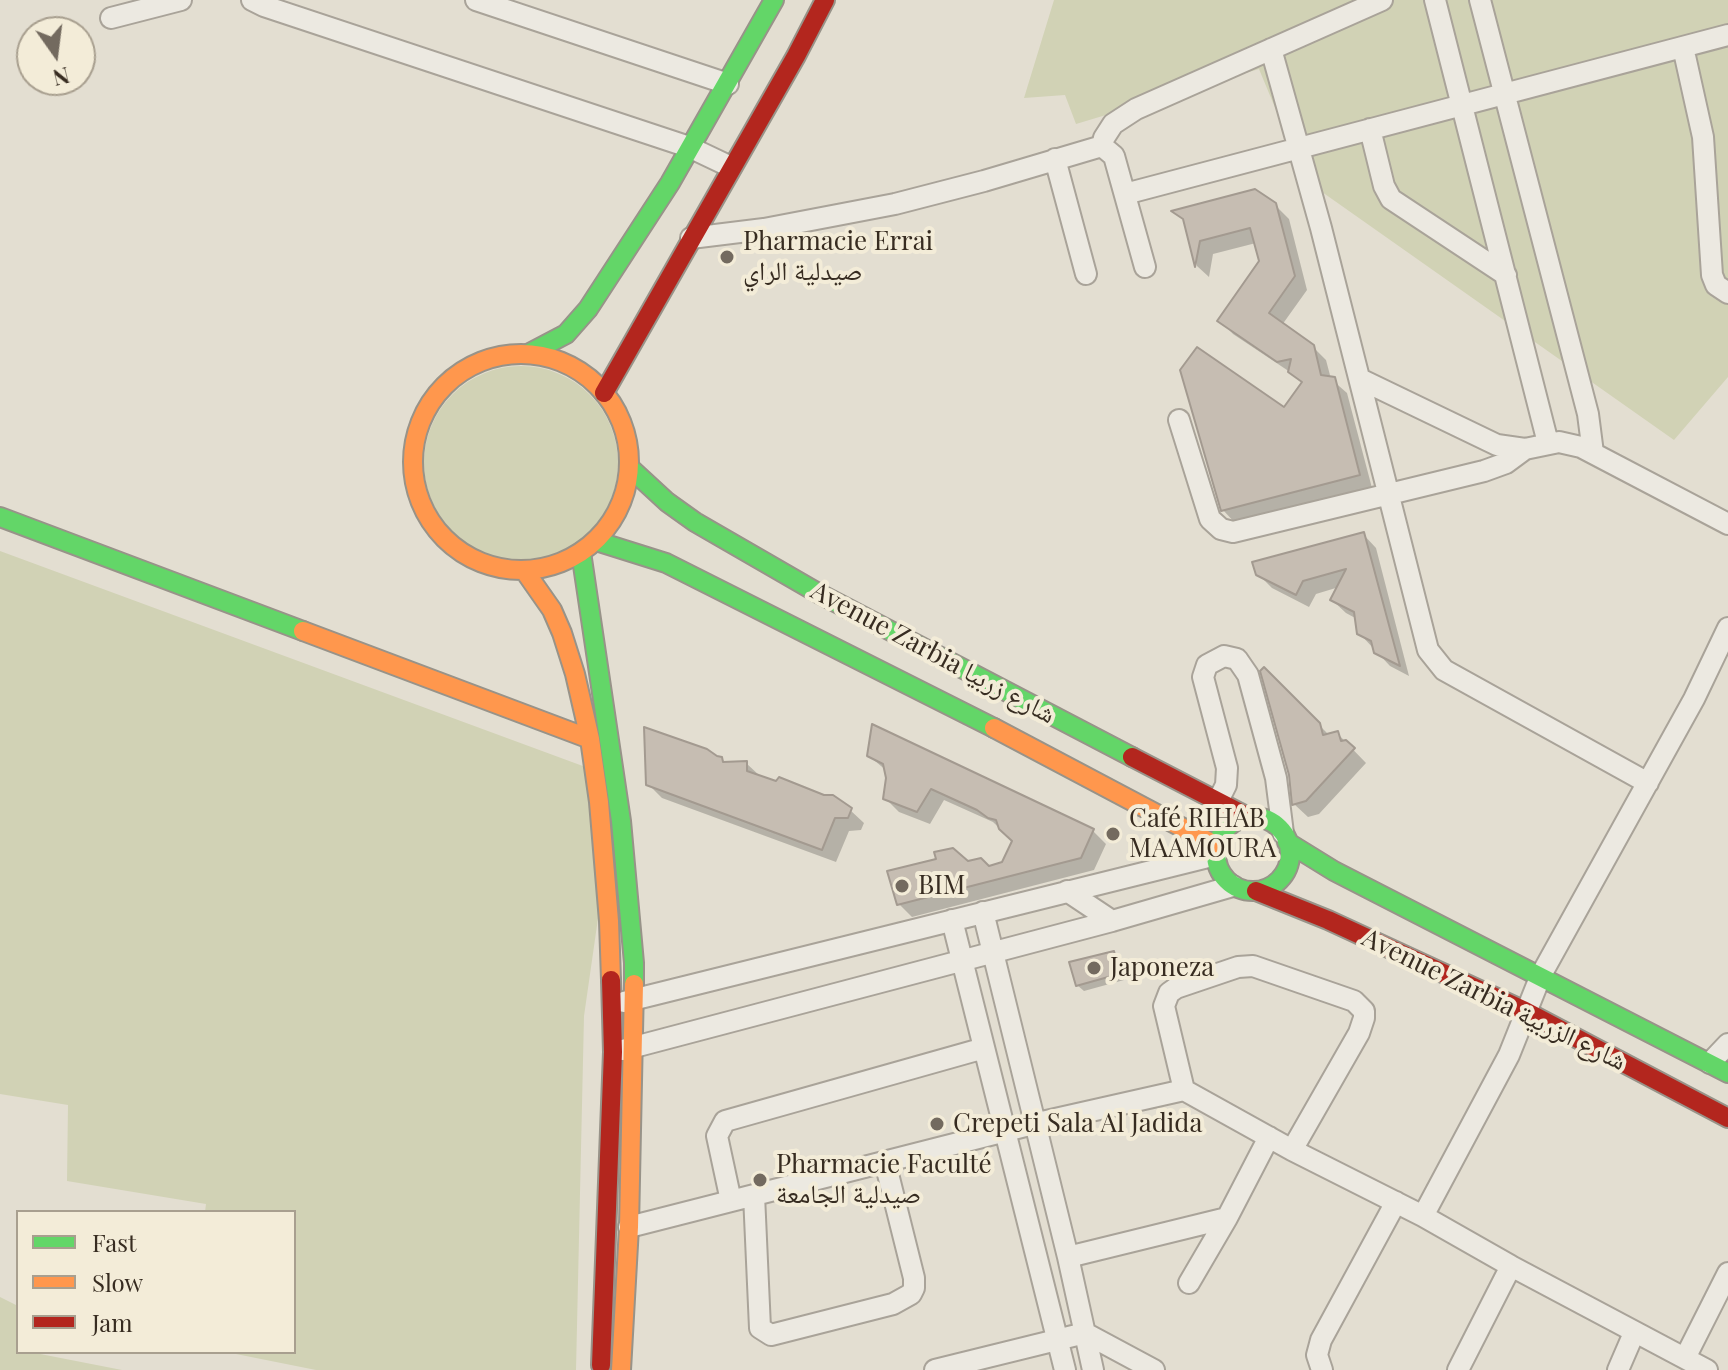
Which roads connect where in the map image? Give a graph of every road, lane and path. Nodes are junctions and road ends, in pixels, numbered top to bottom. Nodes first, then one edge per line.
1 (181, 0) edge
2 (252, 0) edge
3 (476, 0) edge
4 (825, 0) edge
5 (1382, 0) edge
6 (1435, 0) edge
7 (1480, 0) edge
8 (766, 3) edge
9 (111, 18) dead end
10 (1728, 35) edge
11 (1683, 47) junction
12 (1271, 49) junction
13 (728, 84) junction
14 (1504, 94) junction
15 (1463, 105) junction
16 (1370, 129) junction
17 (1102, 146) junction
18 (689, 147) junction
19 (1299, 148) junction
20 (1055, 159) junction
21 (731, 167) junction
22 (1125, 194) junction
23 (691, 238) junction
24 (1145, 267) dead end
25 (1086, 274) dead end
26 (1506, 275) junction
27 (1728, 293) edge
28 (528, 354) junction
29 (1360, 379) junction
30 (604, 393) junction
31 (1179, 420) dead end
32 (1548, 443) junction
33 (1525, 449) junction
34 (1593, 453) junction
35 (629, 467) junction
36 (1390, 494) junction
37 (0, 517) edge
38 (1728, 524) edge
39 (588, 546) junction
40 (524, 570) junction
41 (1728, 628) edge
42 (590, 739) junction
43 (1648, 783) junction
44 (1218, 801) junction
45 (1250, 818) junction
46 (1285, 838) junction
47 (1216, 850) junction
48 (1233, 886) junction
49 (1067, 891) junction
50 (1256, 891) junction
51 (983, 912) junction
52 (952, 920) junction
53 (1112, 921) junction
54 (993, 953) junction
55 (962, 962) junction
56 (1541, 975) junction
57 (635, 1001) junction
58 (612, 1004) junction
59 (1525, 1011) junction
60 (1728, 1044) edge
61 (634, 1048) junction
62 (984, 1048) junction
63 (613, 1052) junction
64 (1719, 1068) edge
65 (1184, 1090) junction
66 (1728, 1118) edge
67 (1033, 1124) junction
68 (1005, 1132) junction
69 (1269, 1137) junction
70 (1292, 1150) junction
71 (885, 1162) junction
72 (754, 1195) junction
73 (731, 1201) junction
74 (1396, 1202) junction
75 (1423, 1216) junction
76 (1227, 1218) junction
77 (629, 1227) junction
78 (1068, 1257) junction
79 (1511, 1266) junction
80 (1728, 1273) edge
81 (1189, 1283) dead end
82 (1085, 1333) junction
83 (1634, 1333) junction
84 (1059, 1338) junction
85 (1685, 1358) junction
86 (601, 1370) edge
87 (621, 1370) edge
88 (935, 1370) edge
89 (1065, 1370) edge
90 (1093, 1370) edge
91 (1154, 1370) edge
92 (1322, 1370) edge
93 (1458, 1370) edge
94 (1618, 1370) edge
95 (1707, 1370) edge

1 - 9 street
2 - 18 street
3 - 13 street
4 - 21 main road
5 - 12 street
6 - 15 street
7 - 14 street
8 - 13 main road
10 - 11 street
11 - 14 street
11 - 27 street
12 - 17 street
12 - 19 street
13 - 18 main road
14 - 15 street
14 - 34 street
15 - 16 street
15 - 26 street
16 - 19 street
16 - 26 street
17 - 20 street
17 - 22 street
18 - 21 street
18 - 28 main road
19 - 22 street
19 - 29 street
20 - 23 street
20 - 25 street
21 - 23 main road
22 - 24 street
23 - 30 main road
26 - 32 street
28 - 30 main road
28 - 40 main road
29 - 33 street
29 - 36 street
30 - 35 main road
31 - 36 street
32 - 33 street
32 - 34 street
33 - 36 street
34 - 38 street
35 - 39 main road
35 - 44 main road, Avenue Zarbia شارع زربيا
36 - 43 street
37 - 42 main road
39 - 40 main road
39 - 47 main road, Avenue Zarbia شارع زربيا
39 - 57 main road
40 - 42 main road
41 - 43 street
42 - 58 main road
43 - 56 street
44 - 45 main road, Avenue Zarbia شارع زربيا
44 - 46 street
45 - 46 main road
45 - 47 main road
46 - 50 main road
46 - 56 main road, Avenue Zarbia شارع الزربية
47 - 48 main road
47 - 49 street
48 - 50 main road
48 - 53 street
49 - 51 street
49 - 53 street
50 - 59 main road, Avenue Zarbia شارع الزربية
51 - 52 street
51 - 54 street
52 - 55 street
52 - 57 street
53 - 54 street
54 - 55 street
54 - 67 street
55 - 61 street
55 - 62 street
56 - 59 street
56 - 64 main road, Avenue Zarbia شارع الزربية
57 - 58 street
57 - 61 main road
58 - 63 main road
59 - 66 main road, Avenue Zarbia شارع الزربية
59 - 75 street
60 - 64 street
61 - 63 street
61 - 77 main road
62 - 68 street
62 - 73 street
63 - 86 main road
65 - 67 street
65 - 69 street
65 - 70 street
67 - 68 street
67 - 78 street
68 - 71 street
68 - 84 street
69 - 70 street
69 - 76 street
70 - 74 street
71 - 72 street
71 - 72 street
72 - 73 street
73 - 77 street
74 - 75 street
74 - 92 street
75 - 79 street
76 - 78 street
76 - 81 street
77 - 87 main road
78 - 82 street
79 - 83 street
79 - 93 street
80 - 85 street
82 - 84 street
82 - 90 street
82 - 91 street
83 - 85 street
83 - 94 street
84 - 88 street
84 - 89 street
85 - 95 street

